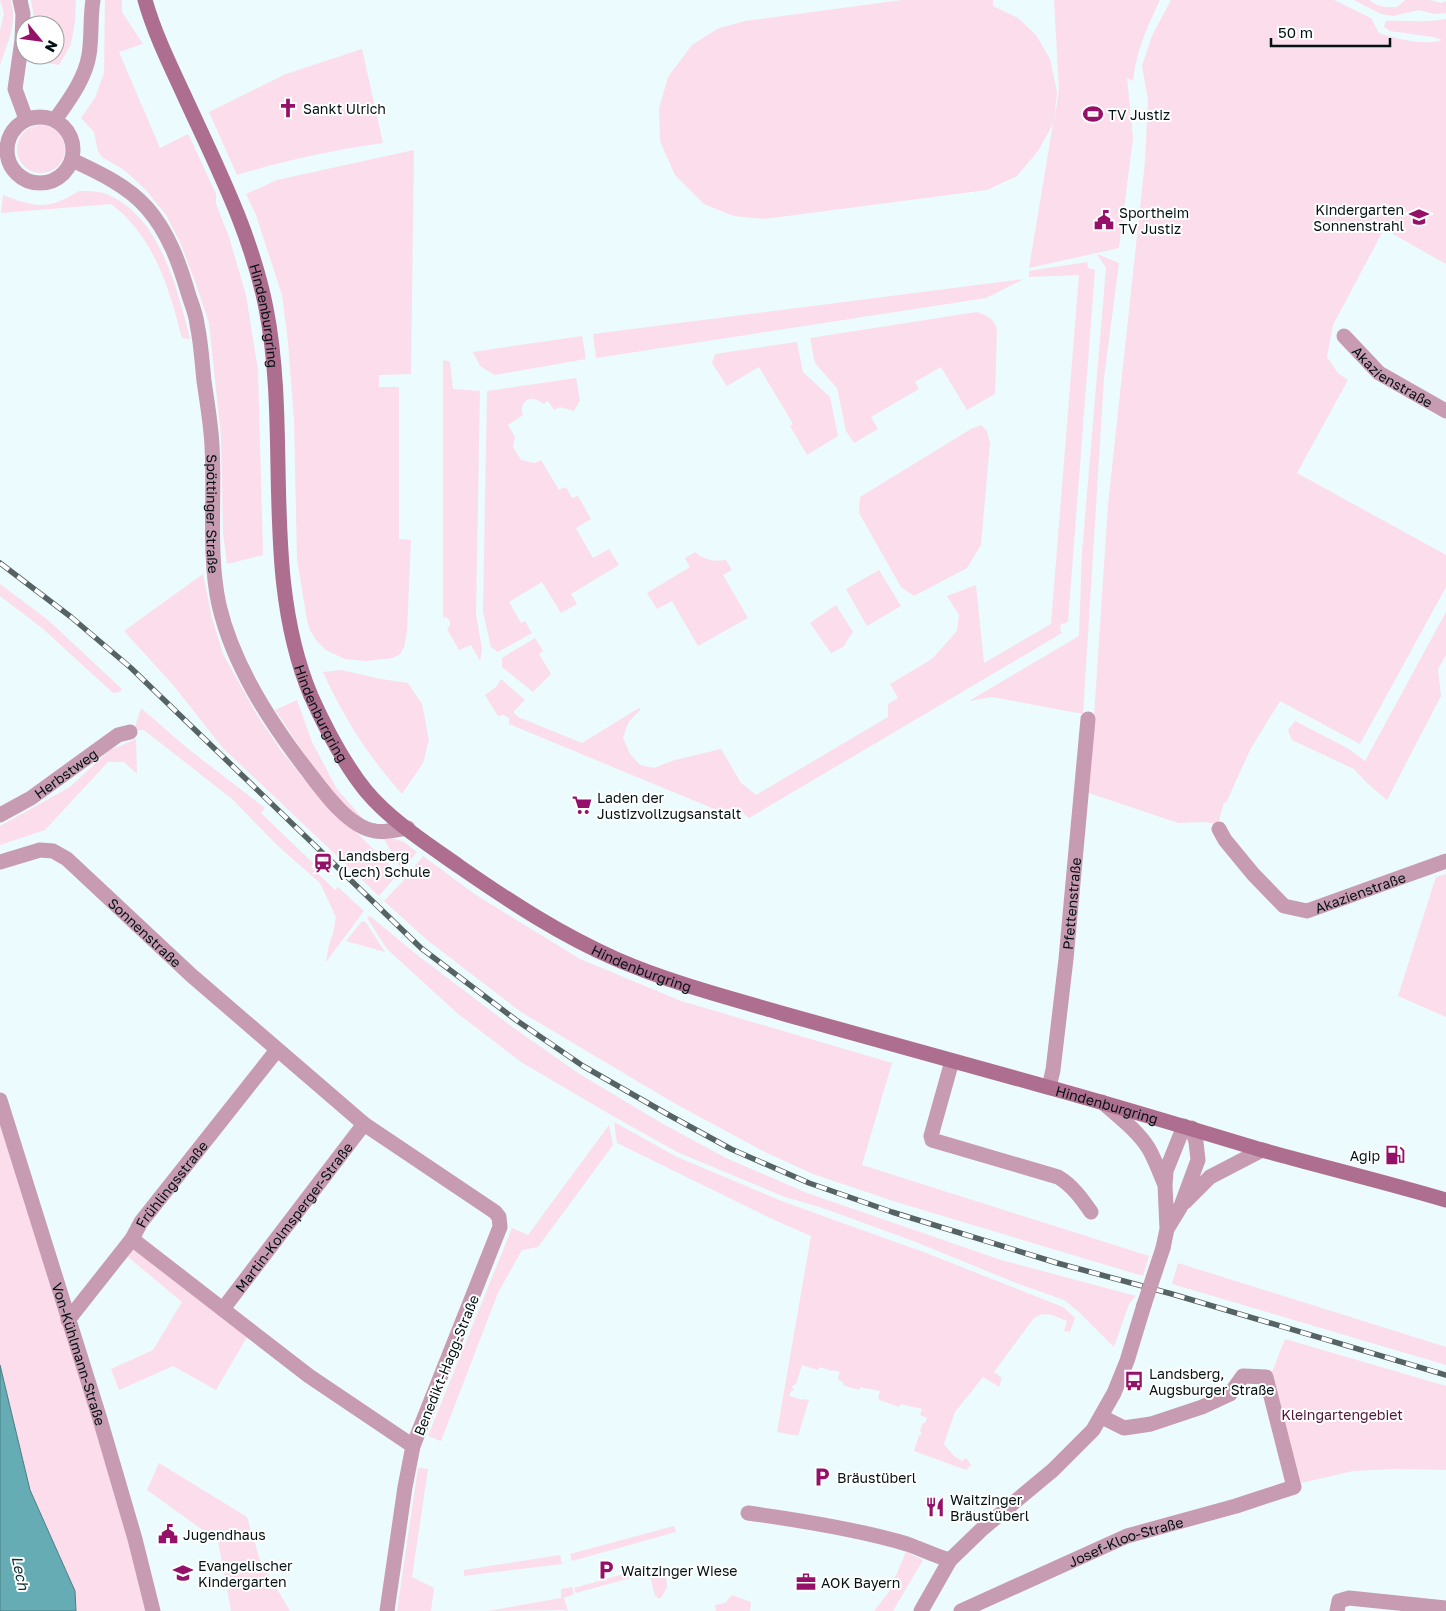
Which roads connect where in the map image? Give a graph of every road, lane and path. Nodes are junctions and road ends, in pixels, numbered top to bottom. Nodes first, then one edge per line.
1 (20, 0) edge
2 (93, 0) edge
3 (145, 0) edge
4 (26, 120) junction
5 (55, 120) junction
6 (4, 159) edge
7 (72, 160) junction
8 (1344, 336) dead end
9 (1446, 411) edge
10 (1088, 719) dead end
11 (130, 732) dead end
12 (0, 815) edge
13 (408, 828) junction
14 (1219, 829) dead end
15 (1446, 861) edge
16 (0, 862) edge
17 (277, 1050) junction
18 (952, 1061) junction
19 (1049, 1087) junction
20 (0, 1100) edge
21 (1100, 1101) junction
22 (364, 1124) junction
23 (1188, 1127) junction
24 (1262, 1150) junction
25 (1165, 1185) junction
26 (1446, 1200) edge
27 (1181, 1206) junction
28 (1091, 1212) dead end
29 (1167, 1229) junction
30 (132, 1239) junction
31 (223, 1309) junction
32 (68, 1320) junction
33 (1102, 1416) junction
34 (413, 1446) junction
35 (748, 1512) dead end
36 (950, 1560) junction
37 (1446, 1608) edge
38 (153, 1611) edge
39 (388, 1611) edge
40 (921, 1611) edge
41 (961, 1611) edge
42 (1337, 1611) edge

1 - 4 street
2 - 5 street
3 - 13 main road, Hindenburgring
4 - 5 street
4 - 6 street
5 - 7 street
6 - 7 street
7 - 13 street, Spöttinger Straße
8 - 9 street, Akazienstraße
10 - 19 street, Pfettenstraße
11 - 12 street, Herbstweg
13 - 18 main road, Hindenburgring
14 - 15 street, Akazienstraße
16 - 17 street, Sonnenstraße
17 - 22 street, Benedikt-Hagg-Straße
17 - 30 street, Frühlingsstraße
18 - 19 main road, Hindenburgring
18 - 28 street
19 - 21 main road, Hindenburgring
20 - 32 street, Von-Kühlmann-Straße
21 - 23 main road, Hindenburgring
21 - 25 street
22 - 31 street, Martin-Kolmsperger-Straße
22 - 34 street, Benedikt-Hagg-Straße
23 - 24 main road, Hindenburgring
23 - 25 street
23 - 27 street
24 - 26 main road, Hindenburgring
24 - 27 street
25 - 29 street
27 - 29 street
29 - 33 street, bridge
30 - 31 street, Benedikt-Hagg-Straße
30 - 32 street, Frühlingsstraße
31 - 34 street, Benedikt-Hagg-Straße
32 - 38 street, Von-Kühlmann-Straße
33 - 36 street
33 - 41 street, Josef-Kloo-Straße
34 - 39 street
35 - 36 street
36 - 40 street
37 - 42 street

